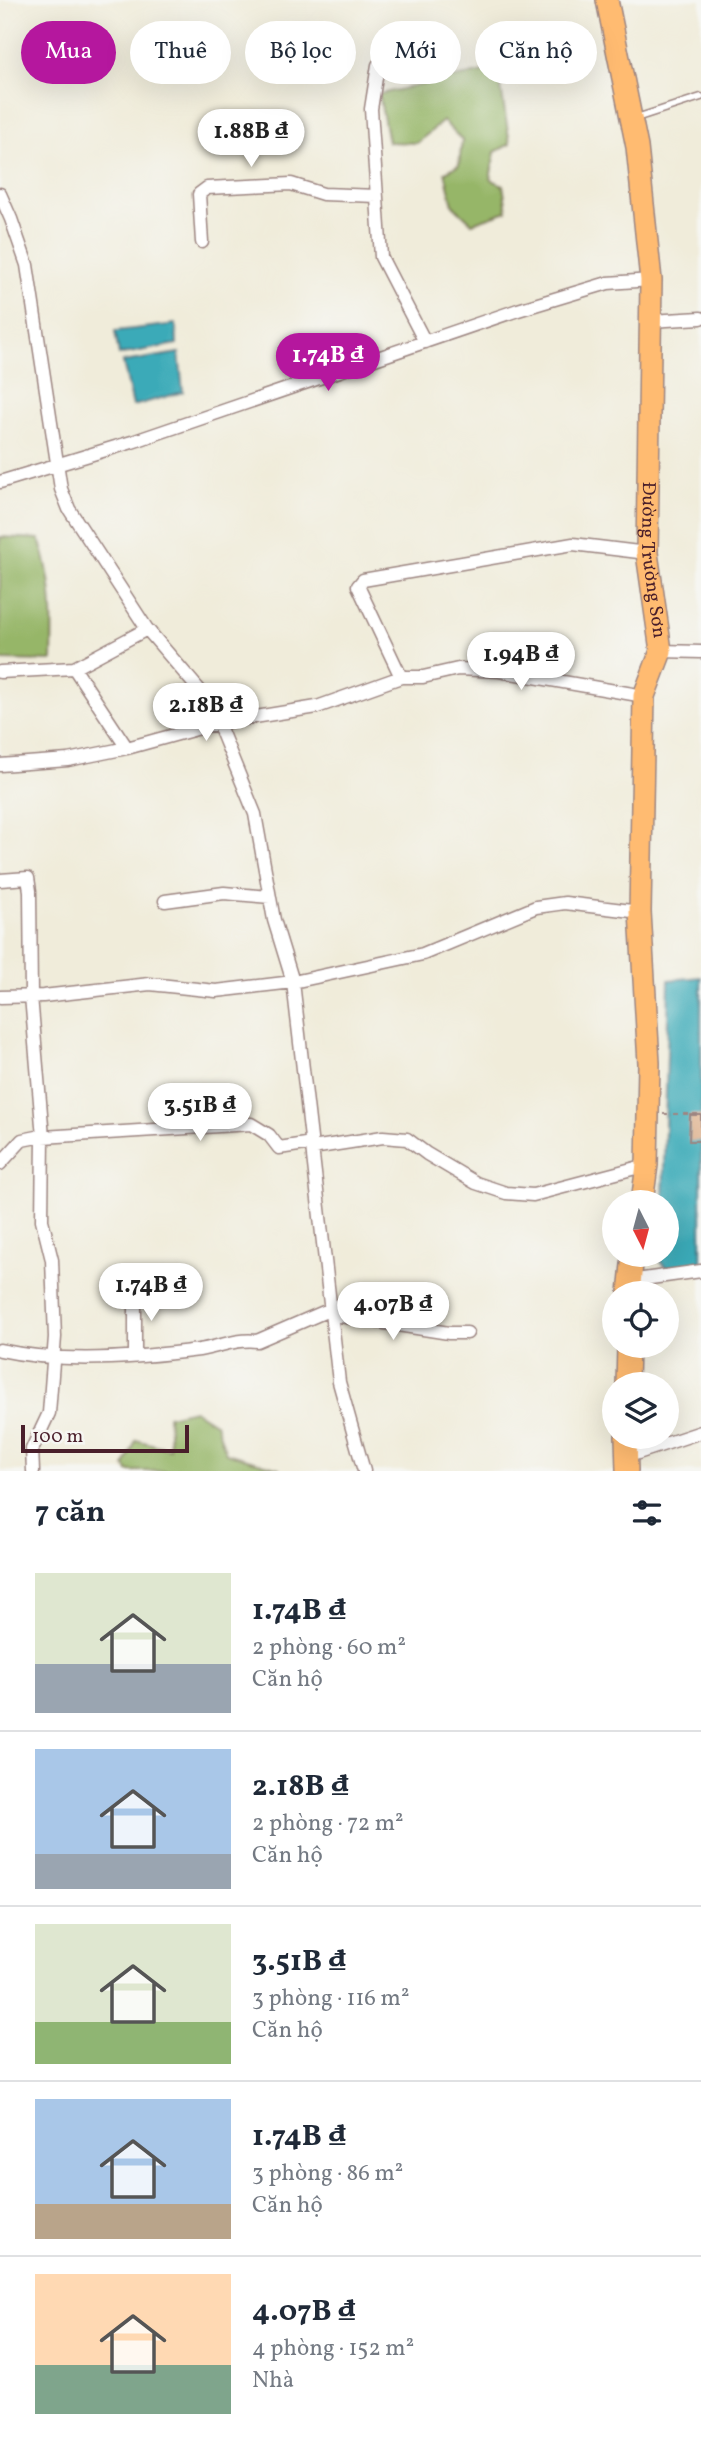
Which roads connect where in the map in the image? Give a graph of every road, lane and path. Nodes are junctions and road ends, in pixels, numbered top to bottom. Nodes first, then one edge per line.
1 (607, 0) edge
2 (375, 84) edge
3 (701, 97) edge
4 (632, 120) junction
5 (0, 194) edge
6 (377, 196) junction
7 (202, 242) dead end
8 (650, 280) junction
9 (701, 318) edge
10 (650, 321) junction
11 (425, 342) junction
12 (57, 465) junction
13 (0, 482) edge
14 (647, 553) junction
15 (147, 629) junction
16 (661, 651) junction
17 (701, 652) edge
18 (74, 668) junction
19 (0, 672) edge
20 (401, 677) junction
21 (644, 696) junction
22 (218, 723) junction
23 (127, 748) junction
24 (0, 765) edge
25 (0, 880) edge
26 (270, 897) junction
27 (165, 901) dead end
28 (640, 912) junction
29 (293, 982) junction
30 (31, 996) junction
31 (0, 997) edge
32 (648, 1114) junction
33 (700, 1114) edge
34 (43, 1137) junction
35 (312, 1145) junction
36 (0, 1164) edge
37 (647, 1165) junction
38 (644, 1190) edge
39 (701, 1270) edge
40 (150, 1276) dead end
41 (654, 1281) edge
42 (331, 1310) junction
43 (467, 1333) dead end
44 (0, 1350) edge
45 (135, 1355) junction
46 (54, 1359) junction
47 (701, 1432) edge
48 (626, 1455) edge
49 (33, 1471) edge
50 (363, 1471) edge

1 - 4 highway, Đường Trường Sơn
2 - 6 street
3 - 4 lane
4 - 8 highway, Đường Trường Sơn
5 - 12 street
6 - 7 street
6 - 11 street
8 - 10 highway, Đường Trường Sơn
8 - 11 street
9 - 10 street
10 - 14 highway, Đường Trường Sơn
11 - 12 street
12 - 13 street
12 - 15 street
14 - 16 highway, Đường Trường Sơn
14 - 20 street
15 - 18 street
15 - 22 street
16 - 17 street
16 - 21 highway, Đường Trường Sơn
18 - 19 street
18 - 23 street
20 - 21 street
20 - 22 street
21 - 28 highway, Đường Trường Sơn
22 - 23 street
22 - 26 street
23 - 24 street
25 - 30 street
26 - 27 street
26 - 29 street
28 - 29 street
28 - 32 highway, Đường Trường Sơn
29 - 30 street
29 - 35 street
30 - 31 street
30 - 34 street
32 - 33 path
32 - 37 highway, Đường Trường Sơn
34 - 35 street
34 - 36 street
34 - 46 street
35 - 37 street
35 - 42 street
37 - 38 highway, Đường Trường Sơn
39 - 41 street
40 - 45 street
42 - 43 street
42 - 45 street
42 - 50 street
44 - 46 street
45 - 46 street
46 - 49 street
47 - 48 street

